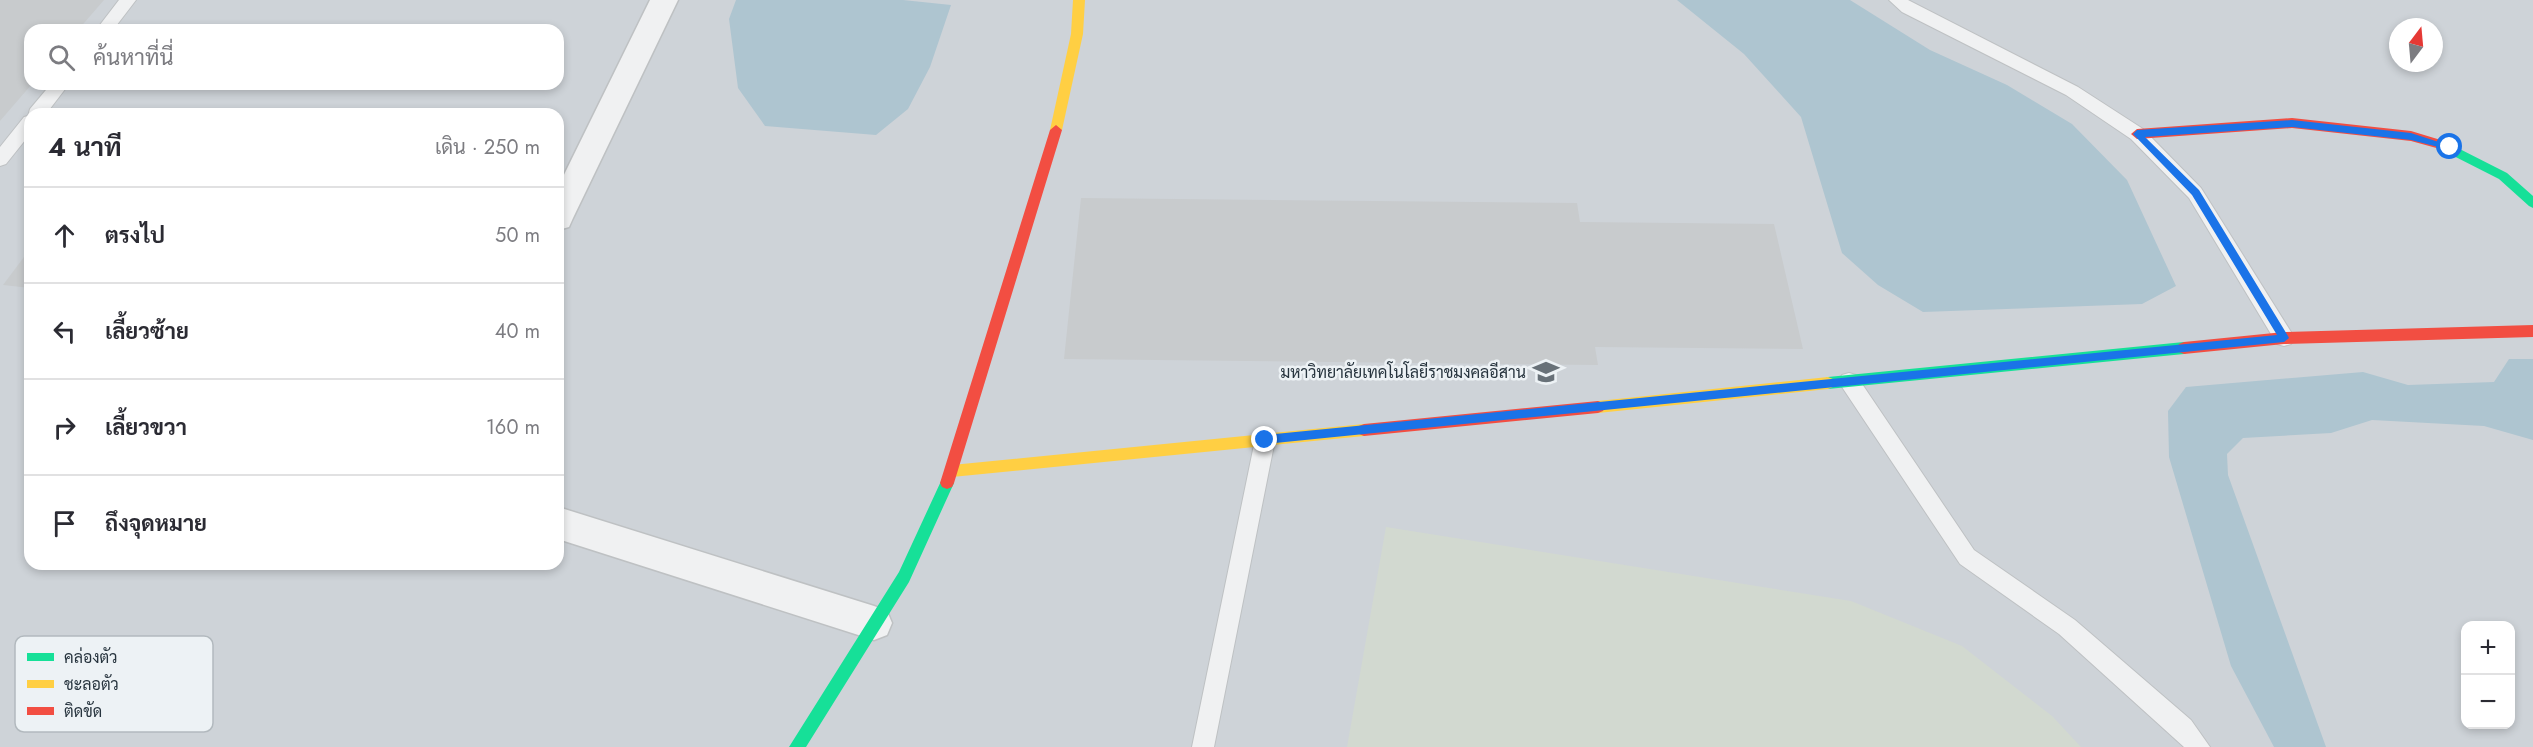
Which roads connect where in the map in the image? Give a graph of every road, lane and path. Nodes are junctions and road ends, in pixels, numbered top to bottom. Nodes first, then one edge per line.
1 (128, 0) edge
2 (664, 0) edge
3 (1079, 0) edge
4 (1897, 0) edge
5 (109, 24) edge
6 (56, 90) edge
7 (41, 108) edge
8 (24, 129) edge
9 (2137, 134) junction
10 (0, 159) edge
11 (2533, 203) edge
12 (564, 206) edge
13 (2533, 331) edge
14 (2284, 338) junction
15 (1849, 381) junction
16 (1265, 440) junction
17 (952, 471) junction
18 (564, 525) edge
19 (874, 624) junction
20 (797, 747) edge
21 (1203, 747) edge
22 (2199, 747) edge

1 - 5 lane
2 - 12 street
3 - 17 street
4 - 9 lane
6 - 7 lane
8 - 10 lane
9 - 11 street
9 - 14 lane
13 - 14 street
14 - 15 street
15 - 16 street
15 - 22 lane
16 - 17 street
16 - 21 lane
17 - 19 street
18 - 19 street
19 - 20 street

